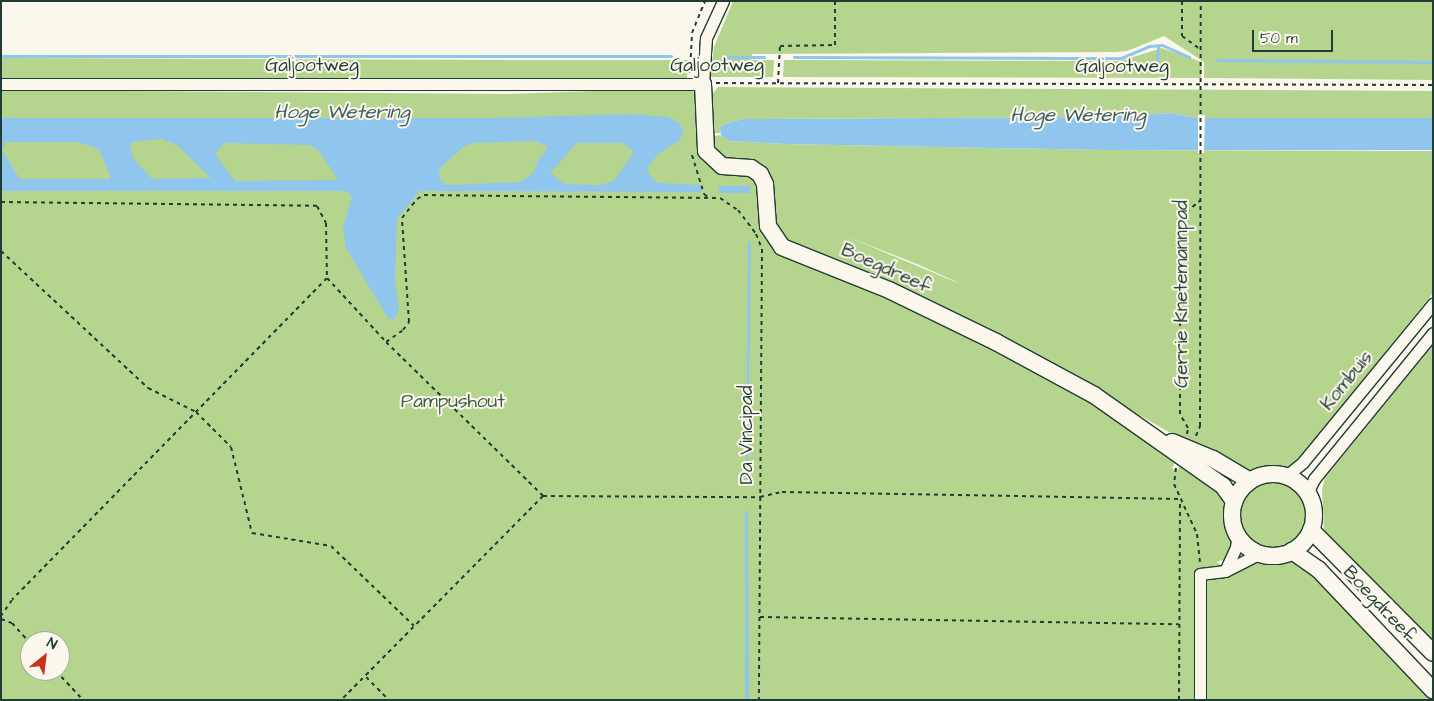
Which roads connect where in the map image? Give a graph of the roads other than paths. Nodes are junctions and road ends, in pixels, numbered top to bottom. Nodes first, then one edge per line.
1 (723, 1) edge
2 (1, 84) edge
3 (703, 84) junction
4 (1433, 304) edge
5 (1433, 333) edge
6 (1186, 452) junction
7 (1286, 476) junction
8 (1250, 481) junction
9 (1308, 493) junction
10 (1234, 501) junction
11 (1311, 530) junction
12 (1238, 535) junction
13 (1292, 551) junction
14 (1260, 553) junction
15 (1225, 571) junction
16 (1433, 653) edge
17 (1433, 690) edge
18 (1200, 700) edge

1 - 3 street
2 - 3 street, Galjootweg
3 - 6 street, Boegdreef
4 - 7 street, Kombuis
5 - 9 street, Kombuis
6 - 8 street, Boegdreef
6 - 10 street, Boegdreef
7 - 8 street
7 - 9 street
8 - 10 street
9 - 11 street
10 - 12 street
11 - 13 street
11 - 16 street, Boegdreef
12 - 14 street
12 - 15 street
13 - 14 street
13 - 17 street, Boegdreef
14 - 15 street
15 - 18 street

